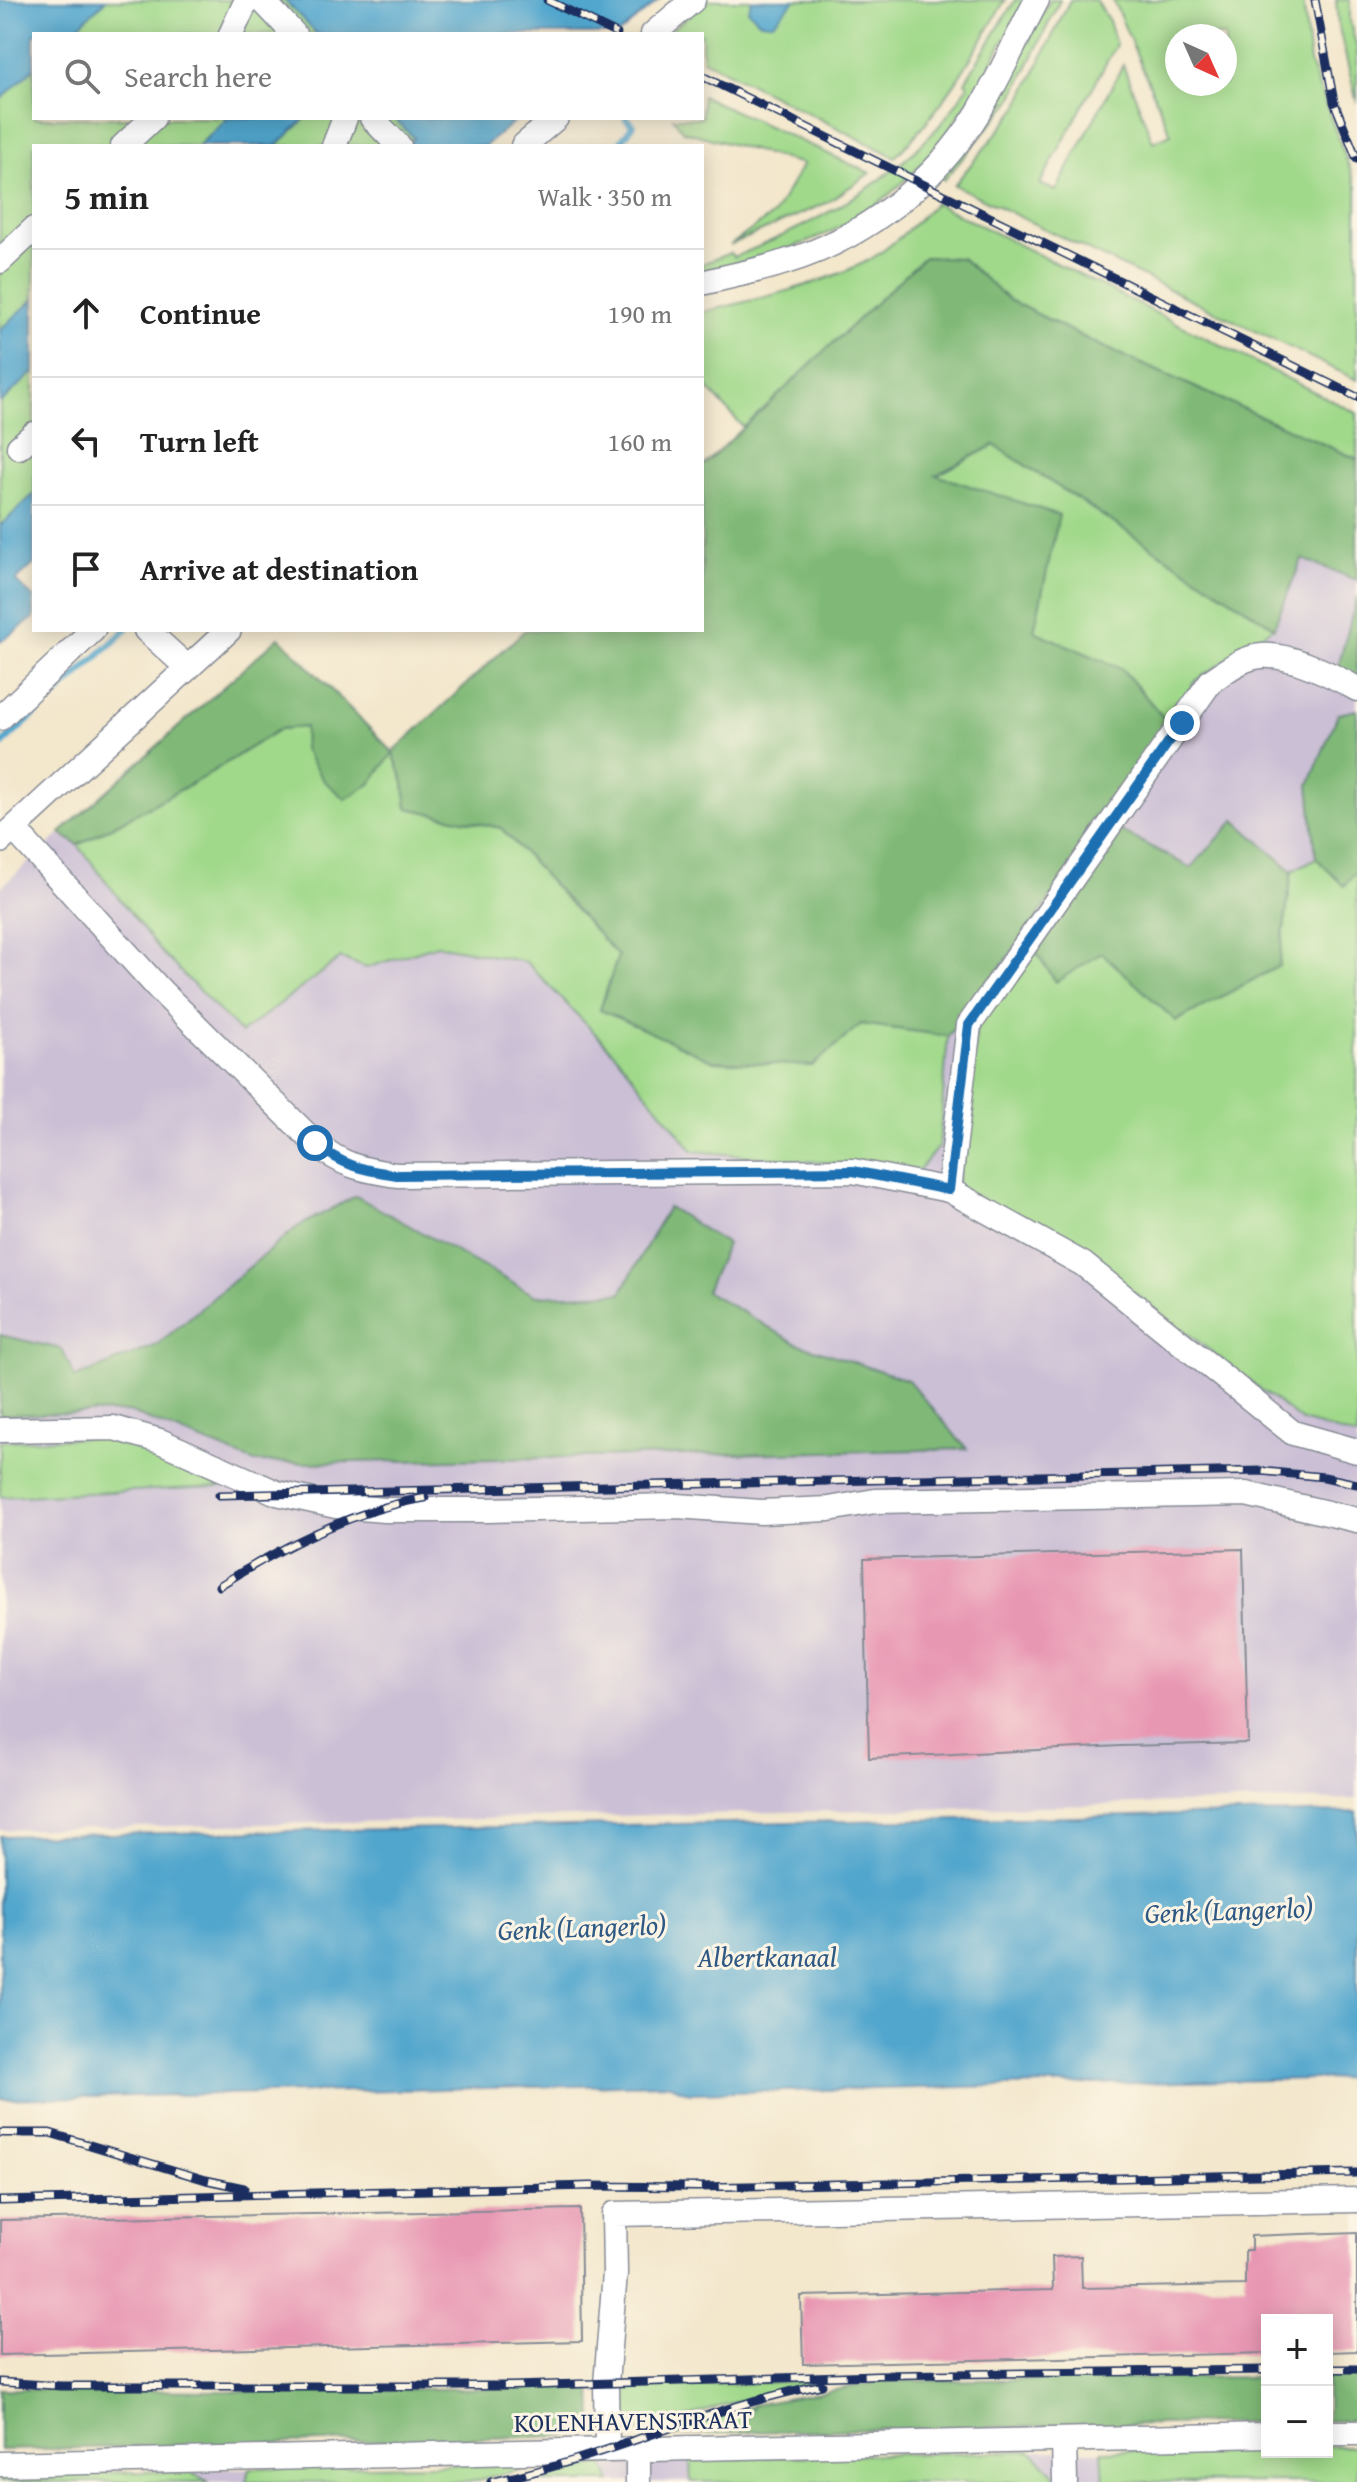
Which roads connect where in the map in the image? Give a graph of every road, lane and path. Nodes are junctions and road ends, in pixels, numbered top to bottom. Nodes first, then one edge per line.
1 (250, 0) edge
2 (262, 0) edge
3 (693, 0) edge
4 (1037, 0) edge
5 (232, 32) edge
6 (292, 32) edge
7 (655, 32) edge
8 (151, 120) edge
9 (344, 120) edge
10 (374, 120) edge
11 (554, 120) edge
12 (125, 144) edge
13 (335, 144) edge
14 (397, 144) edge
15 (525, 144) edge
16 (32, 231) edge
17 (0, 261) edge
18 (704, 282) edge
19 (91, 632) edge
20 (148, 632) edge
21 (227, 632) edge
22 (188, 668) junction
23 (1357, 689) edge
24 (0, 718) edge
25 (7, 835) edge
26 (949, 1190) junction
27 (0, 1430) edge
28 (1357, 1451) edge
29 (1357, 1520) edge
30 (1357, 2200) edge
31 (1333, 2433) edge
32 (1357, 2433) edge
33 (1261, 2435) edge
34 (1064, 2440) junction
35 (638, 2448) junction
36 (607, 2449) junction
37 (0, 2464) edge
38 (229, 2470) edge
39 (638, 2482) edge
40 (1065, 2482) edge

1 - 5 street
2 - 6 street
3 - 7 street
4 - 18 street
8 - 12 street
9 - 13 street
10 - 14 street
11 - 15 street
16 - 17 street
19 - 24 street
20 - 22 street
21 - 22 street
22 - 25 street
23 - 26 street
25 - 26 street
26 - 28 street
27 - 29 street
30 - 36 street
31 - 32 street
33 - 34 street, KOLENHAVENSTRAAT
34 - 35 street, KOLENHAVENSTRAAT
34 - 40 street
35 - 36 street, KOLENHAVENSTRAAT
35 - 39 street
36 - 38 street, KOLENHAVENSTRAAT
37 - 38 street, KOLENHAVENSTRAAT

